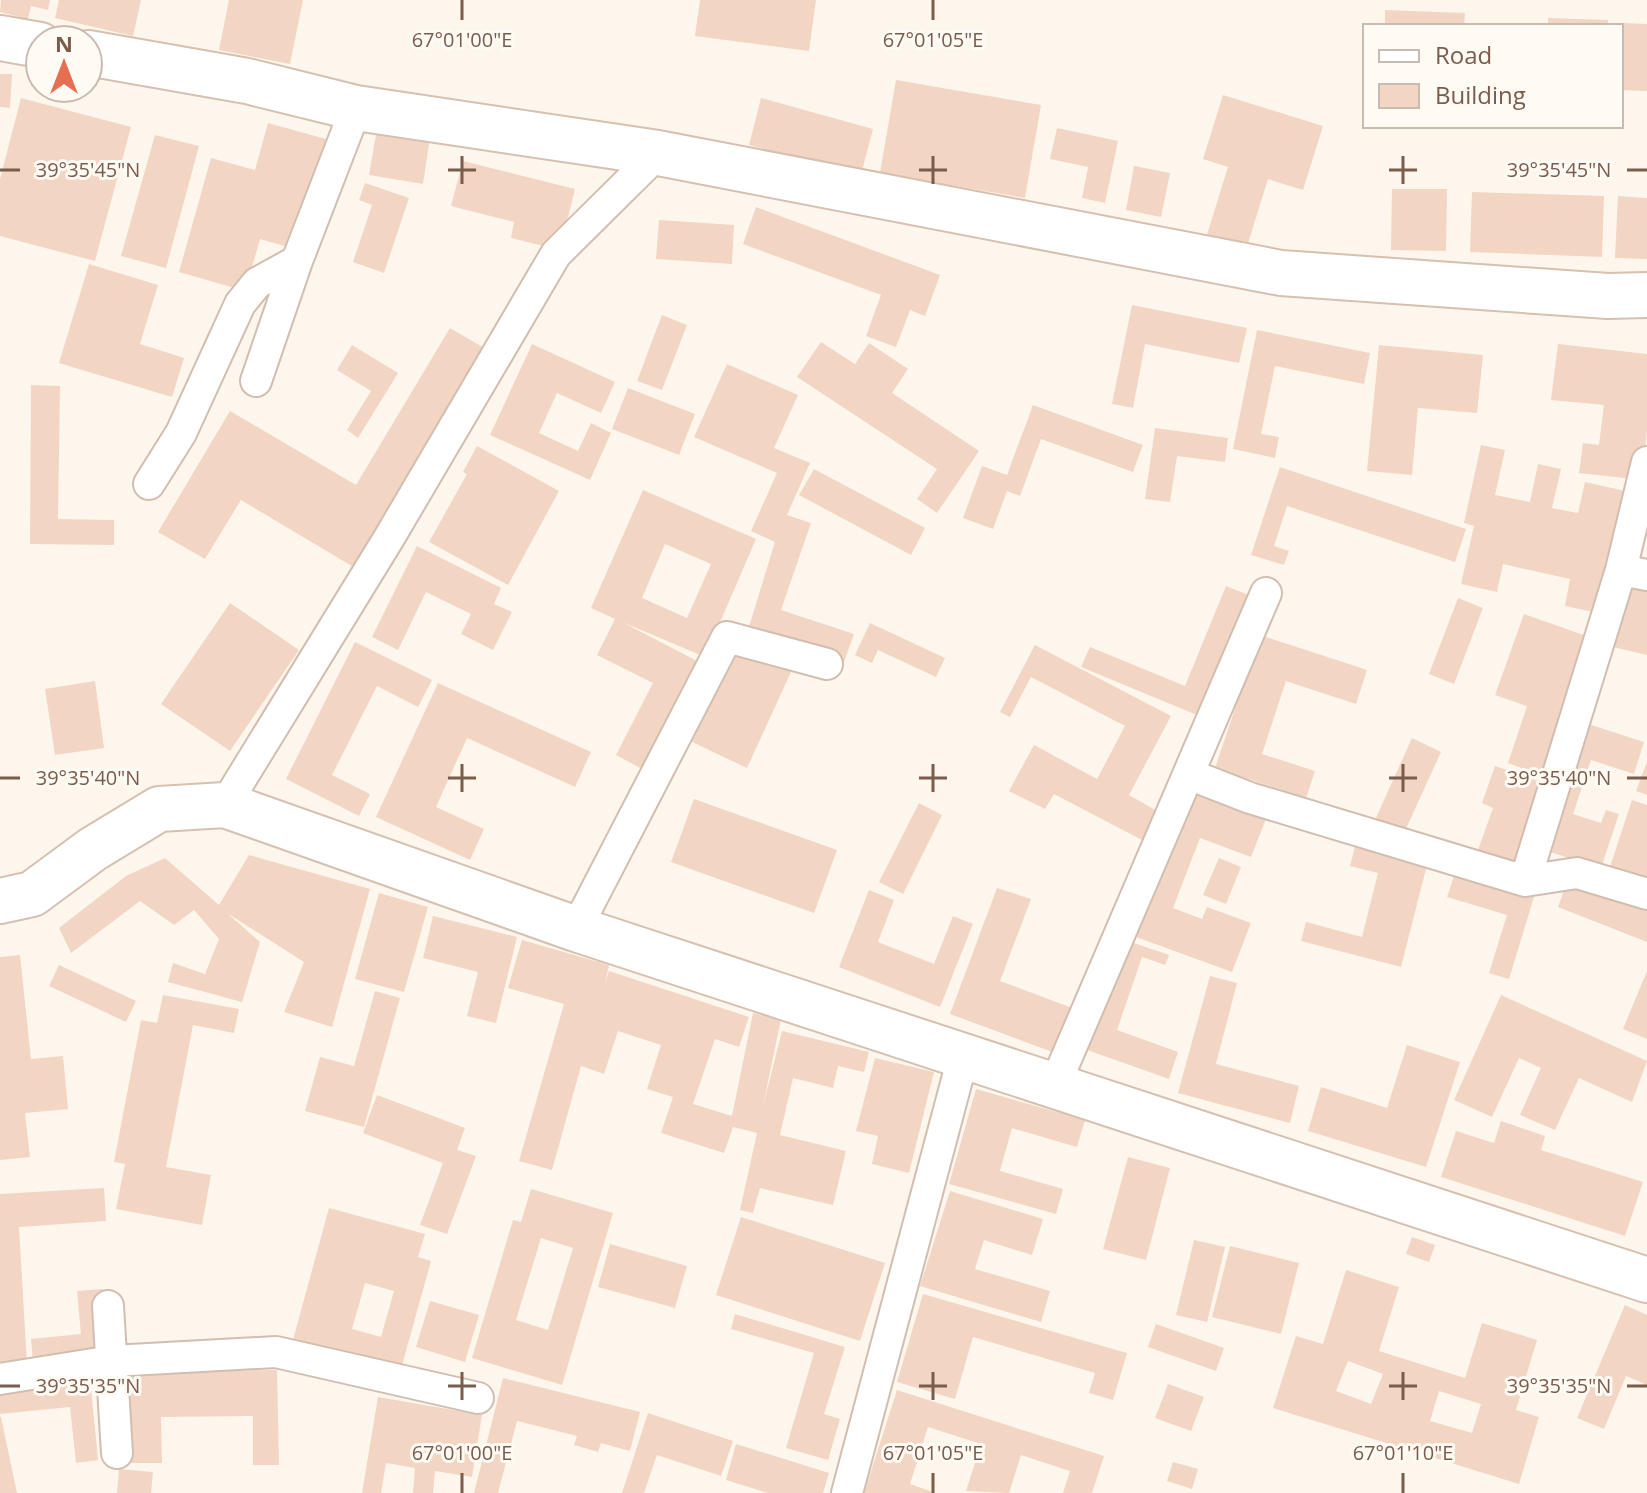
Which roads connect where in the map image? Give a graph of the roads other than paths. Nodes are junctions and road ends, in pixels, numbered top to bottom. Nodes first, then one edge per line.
1 (0, 38) edge
2 (24, 42) edge
3 (104, 56) edge
4 (356, 108) junction
5 (658, 153) junction
6 (297, 261) junction
7 (1647, 295) edge
8 (256, 381) dead end
9 (1647, 462) edge
10 (149, 484) dead end
11 (1634, 572) edge
12 (1266, 593) dead end
13 (827, 664) dead end
14 (1191, 775) junction
15 (225, 805) junction
16 (1525, 881) junction
17 (1647, 894) edge
18 (0, 901) edge
19 (576, 929) junction
20 (973, 1058) junction
21 (1054, 1087) junction
22 (1647, 1280) edge
23 (108, 1306) dead end
24 (112, 1361) junction
25 (0, 1379) edge
26 (478, 1398) dead end
27 (117, 1453) dead end
28 (847, 1493) edge

1 - 2 main road
3 - 4 main road
4 - 5 main road
4 - 6 street
5 - 7 main road
5 - 15 street
6 - 8 street
6 - 10 street
9 - 11 street
11 - 16 street
12 - 14 street
13 - 19 street
14 - 16 street
14 - 21 street
15 - 18 main road
15 - 19 main road
16 - 17 street
19 - 20 main road
20 - 21 main road
20 - 28 street
21 - 22 main road
23 - 24 street
24 - 25 street
24 - 26 street
24 - 27 street

